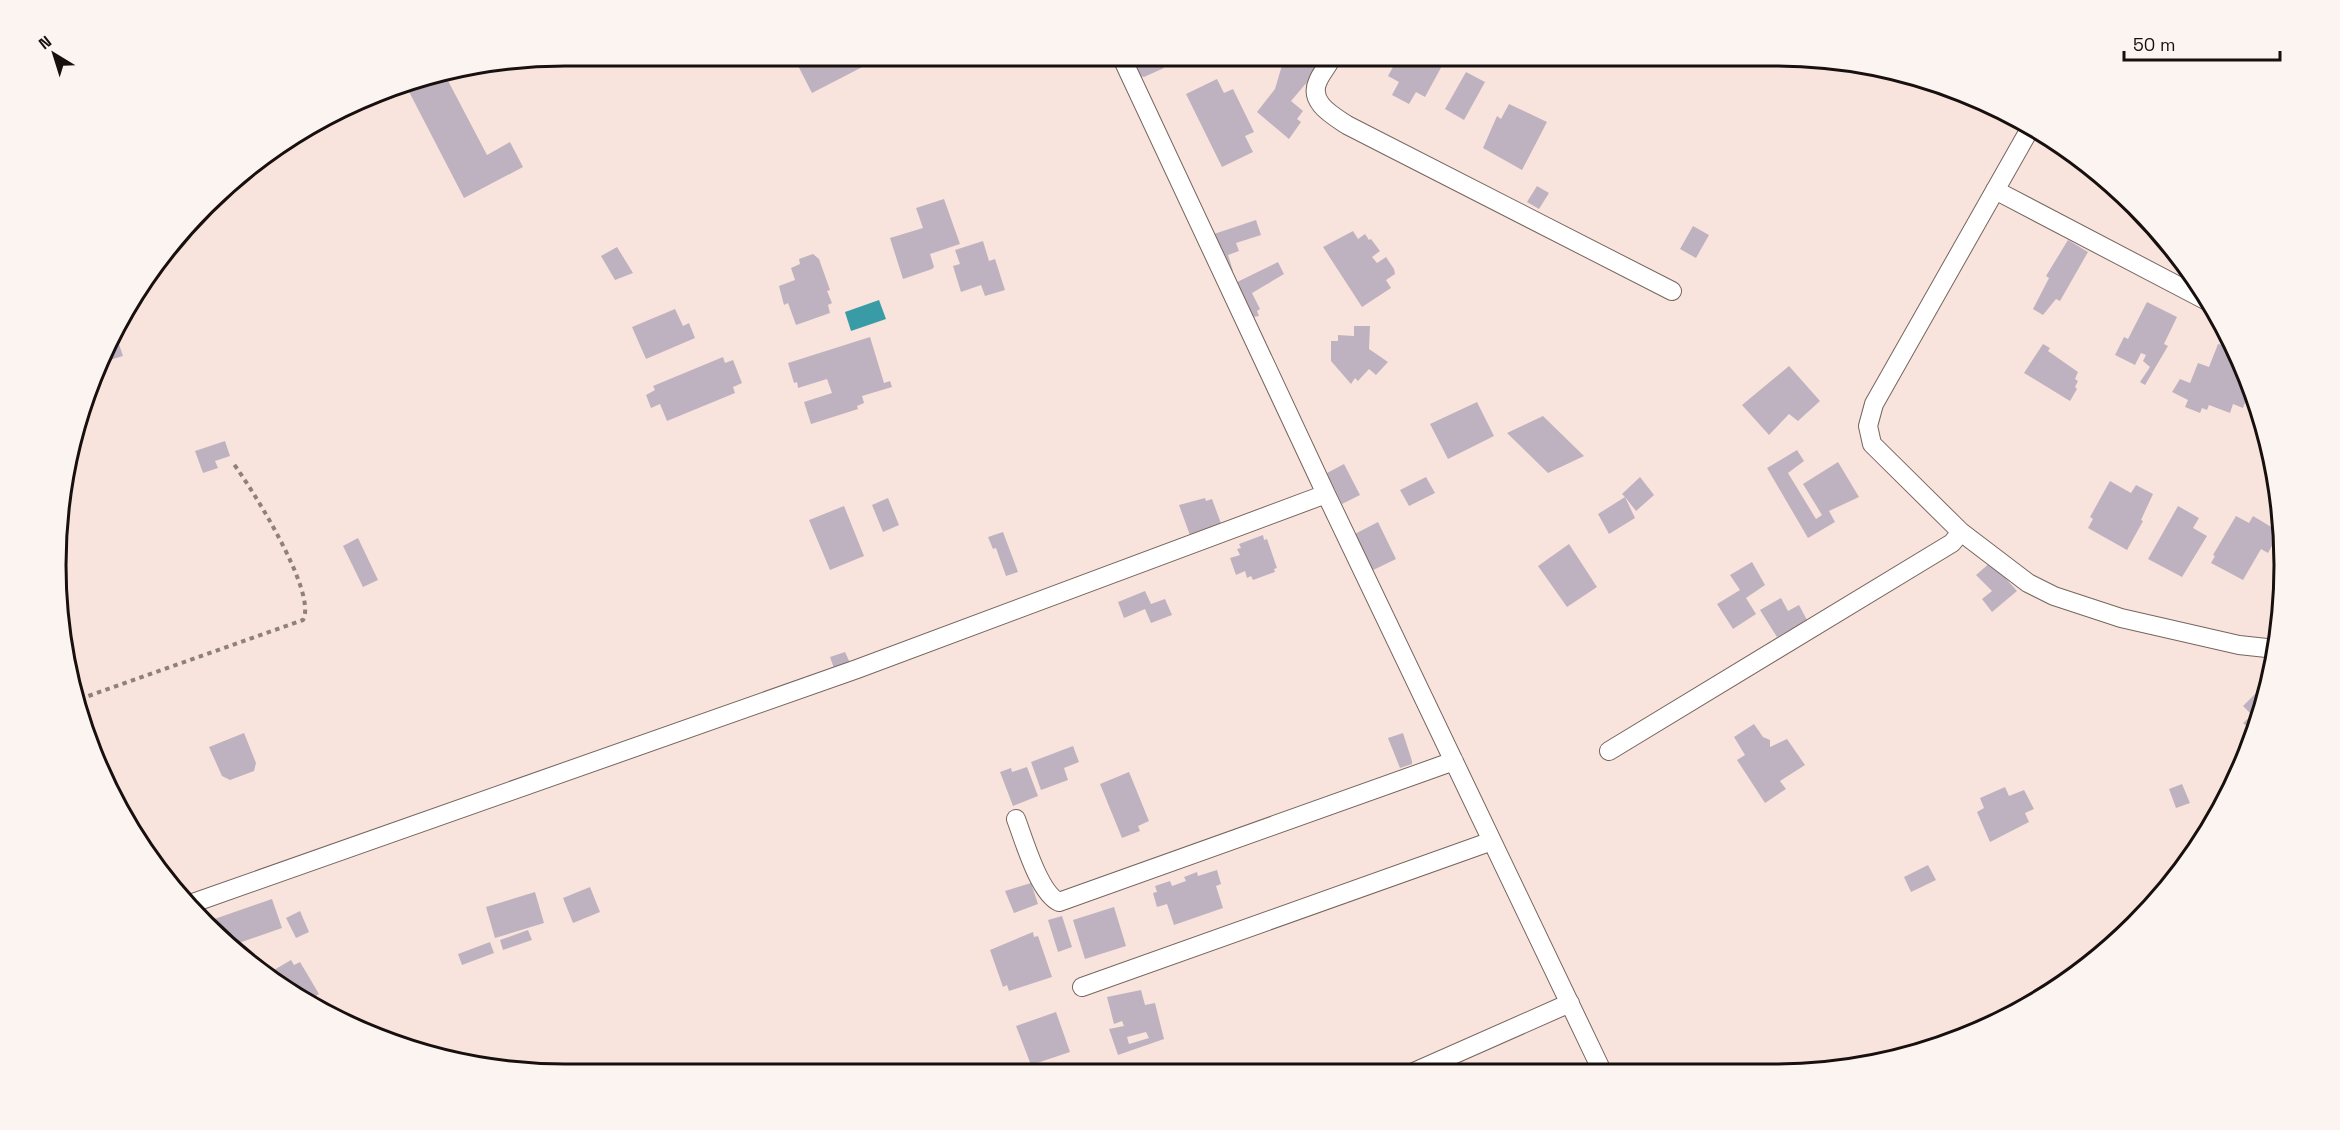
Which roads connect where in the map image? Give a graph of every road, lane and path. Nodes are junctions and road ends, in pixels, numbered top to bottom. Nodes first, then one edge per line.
1 (1126, 66) edge
2 (1328, 66) edge
3 (2027, 135) edge
4 (1995, 190) junction
5 (1672, 291) dead end
6 (2194, 294) edge
7 (233, 463) dead end
8 (1326, 494) junction
9 (1961, 532) junction
10 (2267, 648) edge
11 (84, 698) edge
12 (1609, 751) dead end
13 (1454, 761) junction
14 (1016, 819) dead end
15 (1492, 841) junction
16 (197, 902) edge
17 (1082, 987) dead end
18 (1570, 1003) junction
19 (1432, 1064) edge
20 (1599, 1064) edge

1 - 8 street
2 - 5 street
3 - 4 street
4 - 6 street
4 - 9 street
7 - 11 path
8 - 13 street
8 - 16 street
9 - 10 street
9 - 12 street
13 - 14 street
13 - 15 street
15 - 17 street
15 - 18 street
18 - 19 street
18 - 20 street

